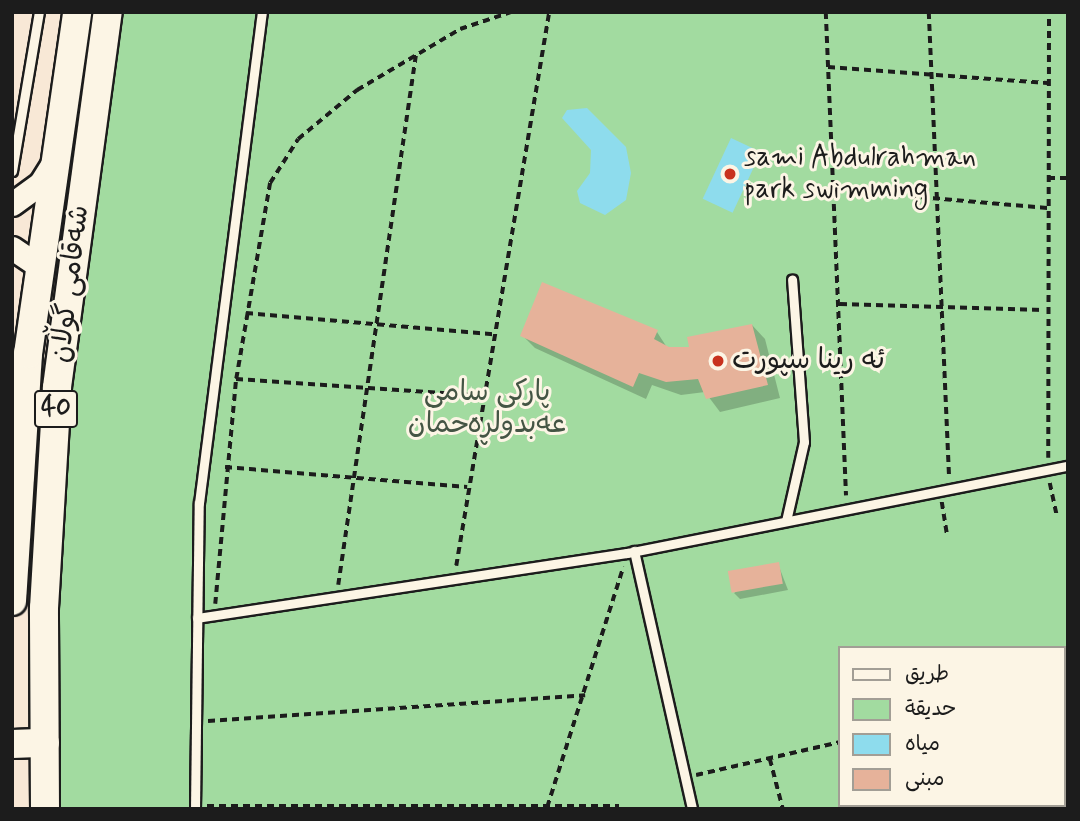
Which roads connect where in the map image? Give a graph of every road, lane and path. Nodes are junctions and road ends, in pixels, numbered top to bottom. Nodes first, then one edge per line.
1 (39, 12) edge
2 (78, 12) edge
3 (108, 12) edge
4 (262, 12) edge
5 (510, 12) edge
6 (549, 12) edge
7 (827, 12) edge
8 (929, 12) edge
9 (1049, 12) edge
10 (416, 53) junction
11 (828, 67) junction
12 (932, 76) junction
13 (1047, 83) junction
14 (56, 157) junction
15 (12, 171) edge
16 (1048, 178) junction
17 (1068, 178) edge
18 (837, 190) junction
19 (939, 197) junction
20 (12, 204) edge
21 (1047, 208) junction
22 (12, 248) edge
23 (40, 267) junction
24 (792, 279) dead end
25 (840, 304) junction
26 (943, 309) junction
27 (1044, 310) junction
28 (246, 313) junction
29 (380, 324) junction
30 (494, 334) junction
31 (236, 379) junction
32 (370, 389) junction
33 (483, 396) junction
34 (1068, 466) edge
35 (225, 467) junction
36 (1048, 472) junction
37 (355, 477) junction
38 (468, 487) junction
39 (944, 489) junction
40 (846, 509) junction
41 (1057, 516) dead end
42 (786, 521) junction
43 (947, 535) dead end
44 (631, 552) junction
45 (454, 580) junction
46 (12, 601) edge
47 (335, 601) junction
48 (215, 616) junction
49 (197, 618) junction
50 (585, 695) junction
51 (192, 722) junction
52 (838, 742) edge
53 (45, 743) junction
54 (12, 744) edge
55 (770, 759) junction
56 (685, 777) junction
57 (620, 806) dead end
58 (195, 808) edge
59 (546, 808) edge
60 (45, 809) edge
61 (692, 809) edge
62 (783, 809) edge

1 - 15 lane
2 - 14 main road, شەقامی گوڵان
3 - 53 main road, شەقامی گوڵان / 40
4 - 49 lane
5 - 10 path
6 - 30 path
7 - 11 path
8 - 12 path
9 - 13 path
10 - 28 path
10 - 29 path
11 - 12 path
11 - 18 path
12 - 13 path
12 - 19 path
13 - 16 path
14 - 20 street
14 - 23 main road, شەقامی گوڵان
16 - 17 path
16 - 21 path
18 - 19 path
18 - 25 path
19 - 21 path
19 - 26 path
21 - 27 path
22 - 23 street
23 - 46 main road, شەقامی گوڵان
24 - 42 lane
25 - 26 path
25 - 40 path
26 - 27 path
26 - 39 path
27 - 36 path
28 - 29 path
28 - 31 path
29 - 30 path
29 - 32 path
30 - 33 path
31 - 32 path
31 - 35 path
32 - 33 path
32 - 37 path
33 - 38 path
34 - 36 lane
35 - 37 path
35 - 48 path
36 - 39 lane
36 - 41 path
37 - 38 path
37 - 47 path
38 - 45 path
39 - 40 lane
39 - 43 path
40 - 42 lane
42 - 44 lane
44 - 45 lane
44 - 50 path
44 - 56 lane
45 - 47 lane
47 - 48 lane
48 - 49 lane
49 - 51 lane
50 - 51 path
50 - 59 path
51 - 58 lane
52 - 55 path
53 - 54 main road
53 - 60 main road, شەقامی گوڵان / 40
55 - 56 path
55 - 62 path
56 - 61 lane
57 - 59 path
58 - 59 path

